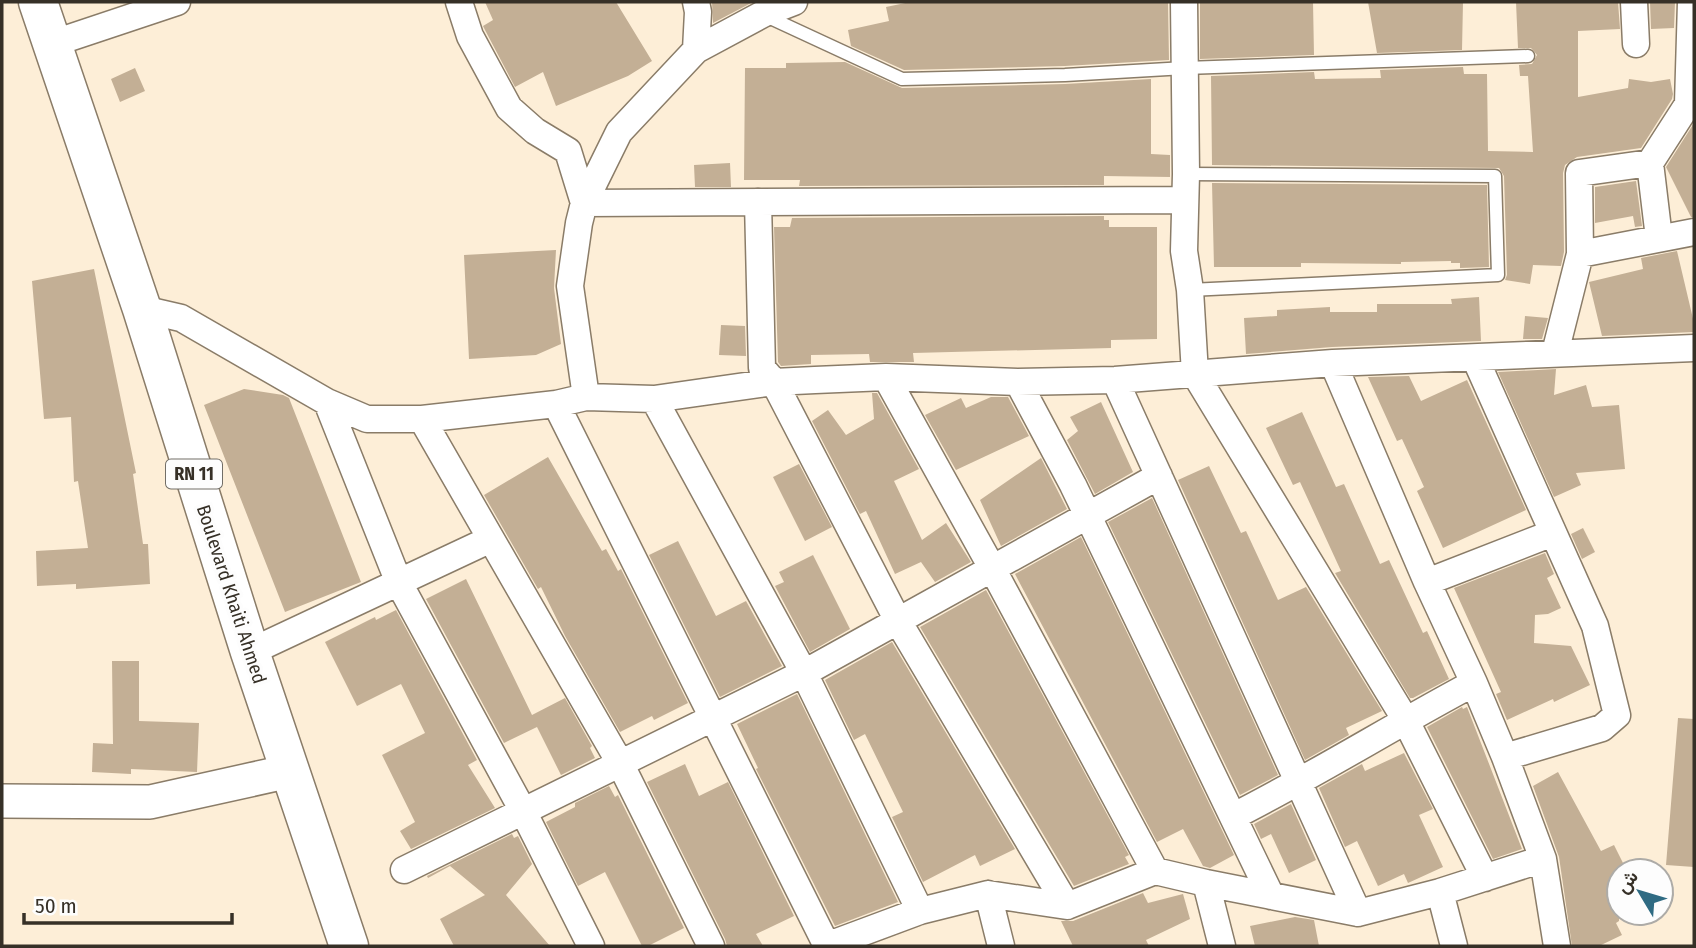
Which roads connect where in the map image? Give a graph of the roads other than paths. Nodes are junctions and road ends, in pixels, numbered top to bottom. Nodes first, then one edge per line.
1 (38, 2) edge
2 (177, 2) edge
3 (459, 2) edge
4 (696, 2) edge
5 (794, 2) edge
6 (1184, 2) edge
7 (1634, 2) edge
8 (1691, 2) edge
9 (763, 14) junction
10 (51, 44) junction
11 (1636, 44) dead end
12 (696, 50) junction
13 (1528, 57) dead end
14 (1185, 68) junction
15 (1650, 163) junction
16 (1186, 187) junction
17 (758, 202) junction
18 (584, 203) junction
19 (1694, 232) edge
20 (1659, 238) junction
21 (1580, 254) junction
22 (1190, 290) junction
23 (142, 309) junction
24 (1694, 348) edge
25 (1555, 353) junction
26 (1475, 358) junction
27 (1333, 363) junction
28 (1195, 374) junction
29 (886, 377) junction
30 (1115, 380) junction
31 (774, 382) junction
32 (1018, 382) junction
33 (586, 397) junction
34 (654, 399) junction
35 (327, 402) junction
36 (556, 404) junction
37 (422, 419) junction
38 (1159, 476) junction
39 (1088, 515) junction
40 (1553, 533) junction
41 (491, 539) junction
42 (992, 568) junction
43 (1427, 582) junction
44 (399, 583) junction
45 (898, 621) junction
46 (250, 653) junction
47 (804, 673) junction
48 (1474, 683) junction
49 (713, 718) junction
50 (1405, 719) junction
51 (1505, 757) junction
52 (620, 763) junction
53 (290, 772) junction
54 (1299, 783) junction
55 (2, 801) edge
56 (523, 811) junction
57 (1234, 816) junction
58 (1543, 859) junction
59 (404, 870) dead end
60 (1155, 871) junction
61 (1485, 878) junction
62 (1206, 883) junction
63 (1440, 892) junction
64 (988, 894) junction
65 (1271, 896) junction
66 (1067, 906) junction
67 (920, 911) junction
68 (1358, 913) junction
69 (349, 946) edge
70 (591, 946) edge
71 (711, 946) edge
72 (827, 946) edge
73 (1000, 946) edge
74 (1222, 946) edge
75 (1454, 946) edge
76 (1557, 946) edge

1 - 10 highway, Boulevard Khaiti Ahmed / RN 11
2 - 10 street
3 - 18 street
4 - 12 street
5 - 9 street
6 - 14 street
7 - 11 street
8 - 15 street
9 - 12 street
9 - 14 lane
10 - 23 highway, Boulevard Khaiti Ahmed / RN 11
12 - 18 street
13 - 14 lane
14 - 16 street
15 - 20 street
15 - 21 street
16 - 17 street
16 - 22 street
16 - 22 lane
17 - 18 street
17 - 31 street
18 - 33 street
19 - 20 street
20 - 21 street
21 - 25 street
22 - 28 street
23 - 35 street
23 - 46 highway, Boulevard Khaiti Ahmed / RN 11
24 - 25 street
25 - 26 street
26 - 27 street
26 - 40 street
27 - 28 street
27 - 43 street
28 - 30 street
28 - 50 street
29 - 31 street
29 - 32 street
29 - 42 street
30 - 32 street
30 - 38 street
31 - 34 street
31 - 45 street
32 - 39 street
33 - 34 street
33 - 36 street
34 - 47 street
35 - 37 street
35 - 44 street
36 - 37 street
36 - 49 street
37 - 41 street
38 - 39 street
38 - 54 street
39 - 42 street
39 - 57 street
40 - 43 street
40 - 51 street
41 - 44 street
41 - 52 street
42 - 45 street
42 - 60 street
43 - 48 street
44 - 46 street
44 - 56 street
45 - 47 street
45 - 66 street
46 - 53 highway, Boulevard Khaiti Ahmed / RN 11
47 - 49 street
47 - 67 street
48 - 50 street
48 - 51 street
49 - 52 street
49 - 72 street
50 - 54 street
50 - 61 street
51 - 58 street
52 - 56 street
52 - 71 street
53 - 55 street
53 - 69 highway, Boulevard Khaiti Ahmed / RN 11
54 - 57 street
54 - 68 street
56 - 59 street
56 - 70 street
57 - 65 street
58 - 61 street
58 - 76 street
60 - 62 street
60 - 66 street
61 - 63 street
62 - 65 street
62 - 74 street
63 - 68 street
63 - 75 street
64 - 66 street
64 - 67 street
64 - 73 street
65 - 68 street
67 - 72 street

